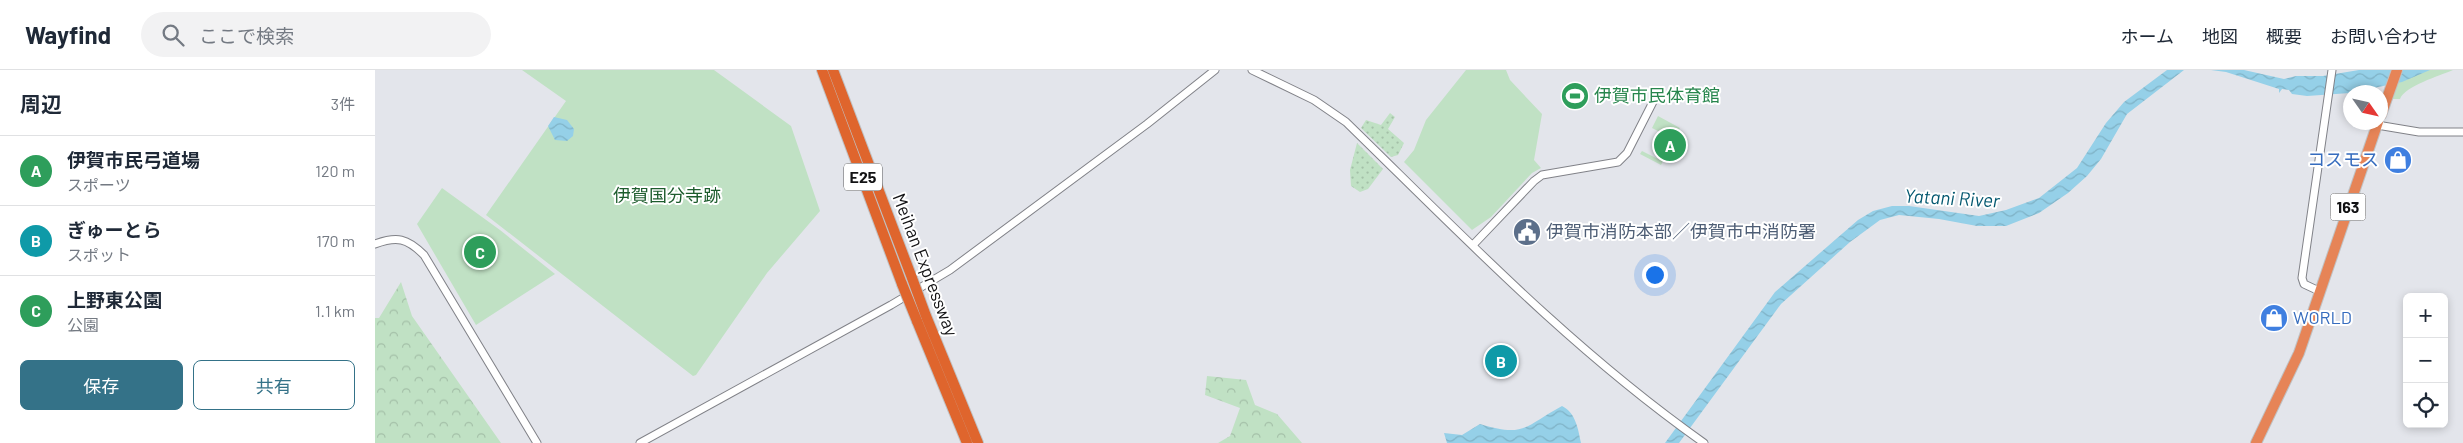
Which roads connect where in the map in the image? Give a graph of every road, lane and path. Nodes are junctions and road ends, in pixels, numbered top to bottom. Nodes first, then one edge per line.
1 (822, 70) edge
2 (833, 70) edge
3 (1215, 70) edge
4 (1252, 70) edge
5 (2331, 70) edge
6 (2397, 70) edge
7 (2388, 93) edge
8 (1655, 98) dead end
9 (2388, 126) edge
10 (2375, 130) edge
11 (2463, 132) edge
12 (375, 244) edge
13 (1473, 245) junction
14 (2319, 291) junction
15 (921, 318) junction
16 (537, 443) edge
17 (640, 443) edge
18 (967, 443) edge
19 (978, 443) edge
20 (1704, 443) edge
21 (2256, 443) edge

1 - 15 highway, Meihan Expressway / E25, bridge
2 - 15 highway, Meihan Expressway / E25, bridge
3 - 17 street
4 - 13 street
5 - 14 street
6 - 7 highway
8 - 13 street
9 - 11 street
10 - 14 highway, 163
12 - 16 street
13 - 20 street
14 - 21 highway, 163
15 - 18 highway, Meihan Expressway / E25
15 - 19 highway, Meihan Expressway / E25

